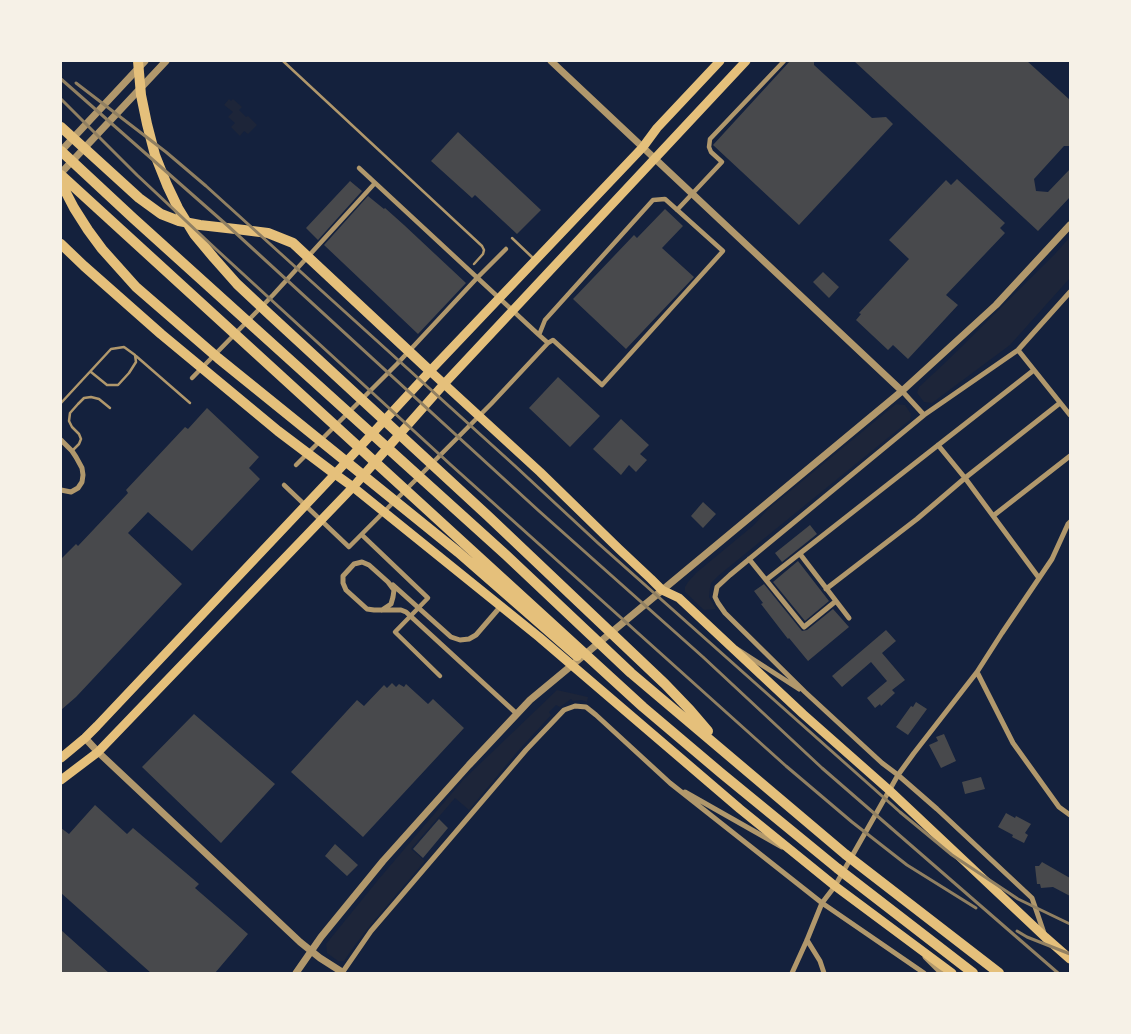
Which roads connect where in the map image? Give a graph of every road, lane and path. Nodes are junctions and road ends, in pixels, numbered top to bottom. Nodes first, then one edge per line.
1 (138, 61) edge
2 (145, 61) edge
3 (166, 61) edge
4 (283, 61) edge
5 (551, 61) edge
6 (720, 61) edge
7 (746, 61) edge
8 (784, 61) edge
9 (61, 127) edge
10 (643, 147) junction
11 (61, 151) edge
12 (655, 159) junction
13 (359, 168) dead end
14 (61, 174) edge
15 (61, 183) edge
16 (375, 183) junction
17 (677, 210) junction
18 (1070, 225) edge
19 (512, 238) dead end
20 (61, 244) edge
21 (506, 249) dead end
22 (535, 260) junction
23 (474, 264) dead end
24 (477, 278) junction
25 (1070, 292) edge
26 (539, 335) junction
27 (548, 343) junction
28 (1018, 350) junction
29 (135, 355) junction
30 (1034, 370) junction
31 (430, 371) junction
32 (91, 372) junction
33 (192, 378) dead end
34 (444, 384) junction
35 (902, 391) junction
36 (190, 403) dead end
37 (1060, 403) junction
38 (61, 404) edge
39 (110, 408) dead end
40 (924, 415) junction
41 (1070, 415) edge
42 (61, 440) edge
43 (938, 445) junction
44 (72, 451) junction
45 (1070, 456) edge
46 (296, 465) dead end
47 (335, 474) junction
48 (965, 478) junction
49 (284, 485) dead end
50 (353, 486) junction
51 (61, 490) edge
52 (993, 516) junction
53 (1070, 522) edge
54 (362, 535) junction
55 (800, 554) junction
56 (749, 559) junction
57 (1039, 578) junction
58 (766, 580) junction
59 (388, 582) junction
60 (826, 589) junction
61 (662, 590) junction
62 (836, 601) junction
63 (501, 606) junction
64 (382, 610) junction
65 (849, 618) dead end
66 (726, 642) junction
67 (572, 664) junction
68 (977, 672) junction
69 (440, 676) dead end
70 (805, 692) junction
71 (644, 706) junction
72 (517, 714) junction
73 (85, 738) junction
74 (723, 750) junction
75 (98, 752) junction
76 (61, 758) edge
77 (898, 775) junction
78 (61, 780) edge
79 (670, 783) junction
80 (889, 790) junction
81 (1070, 815) edge
82 (800, 858) junction
83 (835, 886) junction
84 (822, 904) junction
85 (1045, 937) junction
86 (807, 940) junction
87 (910, 942) junction
88 (311, 950) junction
89 (1070, 959) edge
90 (296, 973) edge
91 (342, 973) edge
92 (792, 973) edge
93 (824, 973) edge
94 (924, 973) edge
95 (940, 973) edge
96 (952, 973) edge
97 (973, 973) edge
98 (999, 973) edge

1 - 74 highway
2 - 11 street
3 - 14 street
4 - 23 lane
5 - 10 street
6 - 10 main road
7 - 12 main road
8 - 17 street
9 - 31 highway
10 - 12 street
10 - 22 main road
11 - 74 highway
12 - 34 main road
12 - 35 street
13 - 16 street
14 - 71 highway
15 - 71 highway
16 - 24 street
16 - 33 street
17 - 26 street
17 - 27 street
18 - 35 street
19 - 22 lane
20 - 47 highway
21 - 24 street
22 - 31 main road
24 - 26 street
24 - 46 street
25 - 28 street
26 - 27 street
27 - 54 street
28 - 30 street
28 - 40 street
29 - 32 lane
29 - 32 lane
29 - 36 lane
30 - 37 street
30 - 43 street
31 - 34 main road
31 - 47 main road
32 - 38 lane
34 - 50 main road
34 - 61 main road
35 - 40 street
35 - 61 street
37 - 41 street
37 - 48 street
39 - 44 lane
40 - 56 street
42 - 44 street
43 - 48 street
43 - 55 street
44 - 51 street
45 - 52 street
47 - 50 main road
47 - 73 main road
48 - 52 street
48 - 60 street
49 - 54 street
50 - 63 main road
50 - 75 main road
52 - 57 street
53 - 57 street
54 - 69 street
55 - 58 street
55 - 60 street
56 - 58 street
56 - 70 street
57 - 68 street
58 - 62 street
59 - 63 street
59 - 64 street
59 - 64 street
60 - 62 street
61 - 66 main road
61 - 67 street
62 - 65 street
63 - 67 main road
64 - 72 street
66 - 70 street
66 - 80 main road
67 - 72 street
67 - 82 main road
68 - 77 street
68 - 81 street
70 - 77 street
71 - 97 highway
72 - 88 street
73 - 75 street
73 - 76 main road
74 - 98 highway
75 - 78 main road
75 - 88 street
77 - 80 street
77 - 85 street
79 - 82 street
79 - 84 street
79 - 91 street
80 - 83 street
80 - 85 main road
82 - 83 main road
83 - 84 street
83 - 87 main road
84 - 86 street
84 - 94 street
85 - 89 main road
86 - 92 street
86 - 93 street
87 - 95 street
87 - 96 main road
88 - 90 street
88 - 91 street

